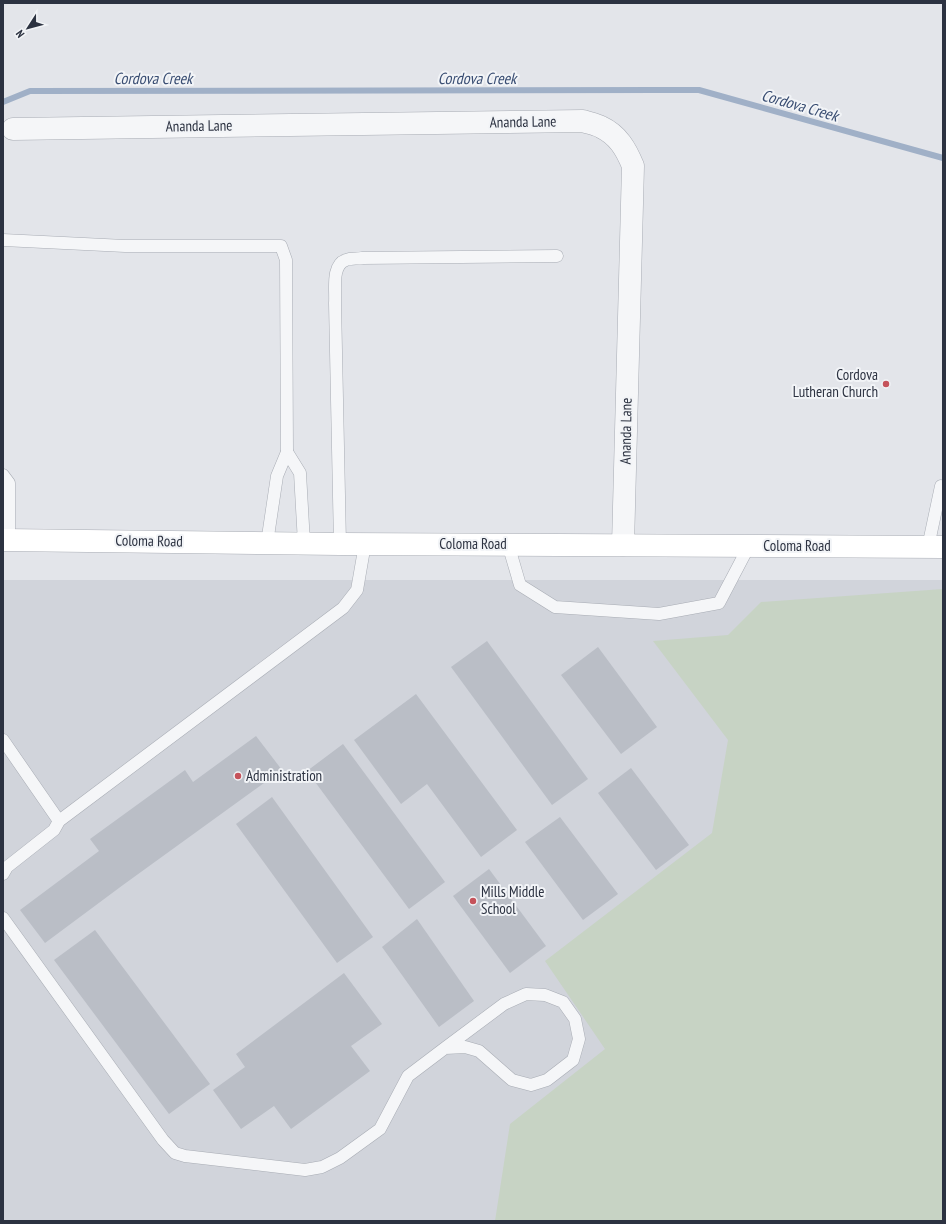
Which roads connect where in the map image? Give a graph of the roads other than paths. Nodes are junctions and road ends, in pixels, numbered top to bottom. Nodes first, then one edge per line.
1 (13, 129) dead end
2 (3, 240) edge
3 (557, 256) dead end
4 (287, 452) junction
5 (3, 475) edge
6 (941, 486) dead end
7 (6, 540) edge
8 (267, 543) junction
9 (304, 543) junction
10 (340, 544) junction
11 (365, 544) junction
12 (508, 544) junction
13 (624, 545) junction
14 (750, 546) junction
15 (936, 547) edge
16 (3, 740) edge
17 (60, 821) junction
18 (3, 874) edge
19 (3, 918) edge
20 (445, 1048) junction

1 - 13 street, Ananda Lane
2 - 4 lane
3 - 10 lane
4 - 8 lane
4 - 9 lane
5 - 7 lane
6 - 15 lane
7 - 8 main road, Coloma Road
8 - 9 main road, Coloma Road
9 - 10 main road, Coloma Road
10 - 11 main road, Coloma Road
11 - 12 main road, Coloma Road
11 - 17 lane
12 - 13 main road, Coloma Road
12 - 14 lane
13 - 14 main road, Coloma Road
14 - 15 main road, Coloma Road
16 - 17 lane
17 - 18 lane
19 - 20 lane
20 - 20 lane

